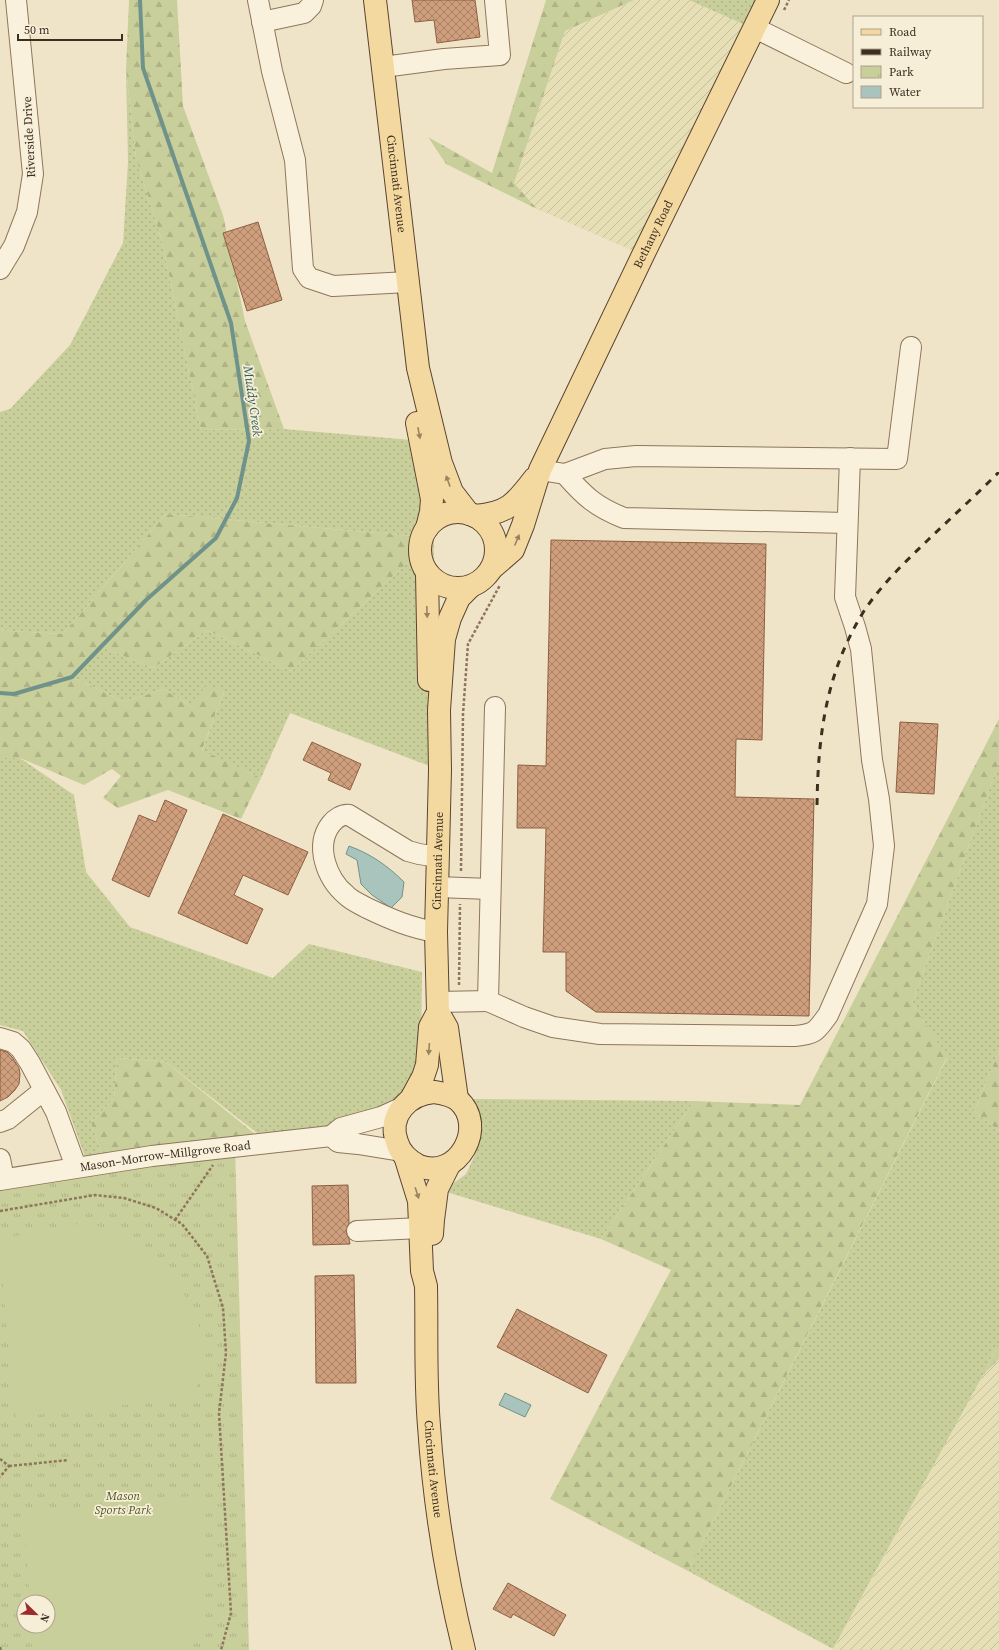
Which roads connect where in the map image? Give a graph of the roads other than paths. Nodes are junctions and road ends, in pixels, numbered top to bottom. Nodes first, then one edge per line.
1 (16, 0) edge
2 (258, 0) edge
3 (313, 0) edge
4 (375, 0) edge
5 (495, 0) edge
6 (768, 0) edge
7 (262, 22) junction
8 (763, 32) junction
9 (383, 67) junction
10 (846, 73) dead end
11 (0, 269) edge
12 (408, 282) junction
13 (911, 347) dead end
14 (418, 368) junction
15 (850, 458) junction
16 (540, 470) junction
17 (565, 474) junction
18 (471, 515) junction
19 (847, 523) junction
20 (427, 528) junction
21 (427, 573) junction
22 (496, 576) junction
23 (470, 587) junction
24 (495, 707) dead end
25 (439, 710) junction
26 (438, 857) junction
27 (437, 887) junction
28 (490, 889) junction
29 (436, 932) junction
30 (488, 1001) junction
31 (445, 1005) junction
32 (0, 1038) edge
33 (44, 1090) junction
34 (457, 1099) junction
35 (407, 1103) junction
36 (0, 1122) edge
37 (331, 1136) junction
38 (403, 1154) junction
39 (0, 1159) edge
40 (449, 1165) junction
41 (76, 1167) junction
42 (2, 1179) edge
43 (421, 1228) junction
44 (357, 1231) dead end
45 (426, 1286) junction
46 (464, 1650) edge

1 - 11 street, Riverside Drive
2 - 7 street
3 - 7 street
4 - 9 main road, Cincinnati Avenue
5 - 9 street
6 - 8 main road, Bethany Road
7 - 12 street
8 - 10 street
8 - 16 main road, Bethany Road
9 - 12 main road, Cincinnati Avenue
12 - 14 main road, Cincinnati Avenue
13 - 15 street
18 -> 14 main road, Cincinnati Avenue
14 -> 20 main road, Cincinnati Avenue
15 - 17 street
15 - 19 street
16 - 17 street
16 - 18 main road, Bethany Road
22 -> 16 main road, Bethany Road
17 - 19 street
18 - 20 main road
18 - 22 main road
19 - 30 street
20 - 21 main road
21 - 23 main road
21 -> 25 main road, Cincinnati Avenue
22 - 23 main road
23 - 25 main road, Cincinnati Avenue
24 - 28 street
25 - 26 main road, Cincinnati Avenue
26 - 27 main road, Cincinnati Avenue
26 - 29 street
27 - 28 street
27 - 29 main road, Cincinnati Avenue
28 - 30 street
29 - 31 main road, Cincinnati Avenue
30 - 31 street
31 - 34 main road, Cincinnati Avenue
31 -> 35 main road, Cincinnati Avenue
32 - 33 street
33 - 36 street
33 - 41 street
34 - 35 main road
34 - 40 main road
35 - 37 street, Mason–Morrow–Millgrove Road
35 - 38 main road
37 - 38 street, Mason–Morrow–Millgrove Road
37 - 41 street, Mason–Morrow–Millgrove Road
38 - 40 main road
38 -> 43 main road, Cincinnati Avenue
39 - 42 street
40 - 45 main road, Cincinnati Avenue
41 - 42 street, Mason–Morrow–Millgrove Road
43 - 44 street
43 - 45 main road, Cincinnati Avenue
45 - 46 main road, Cincinnati Avenue

